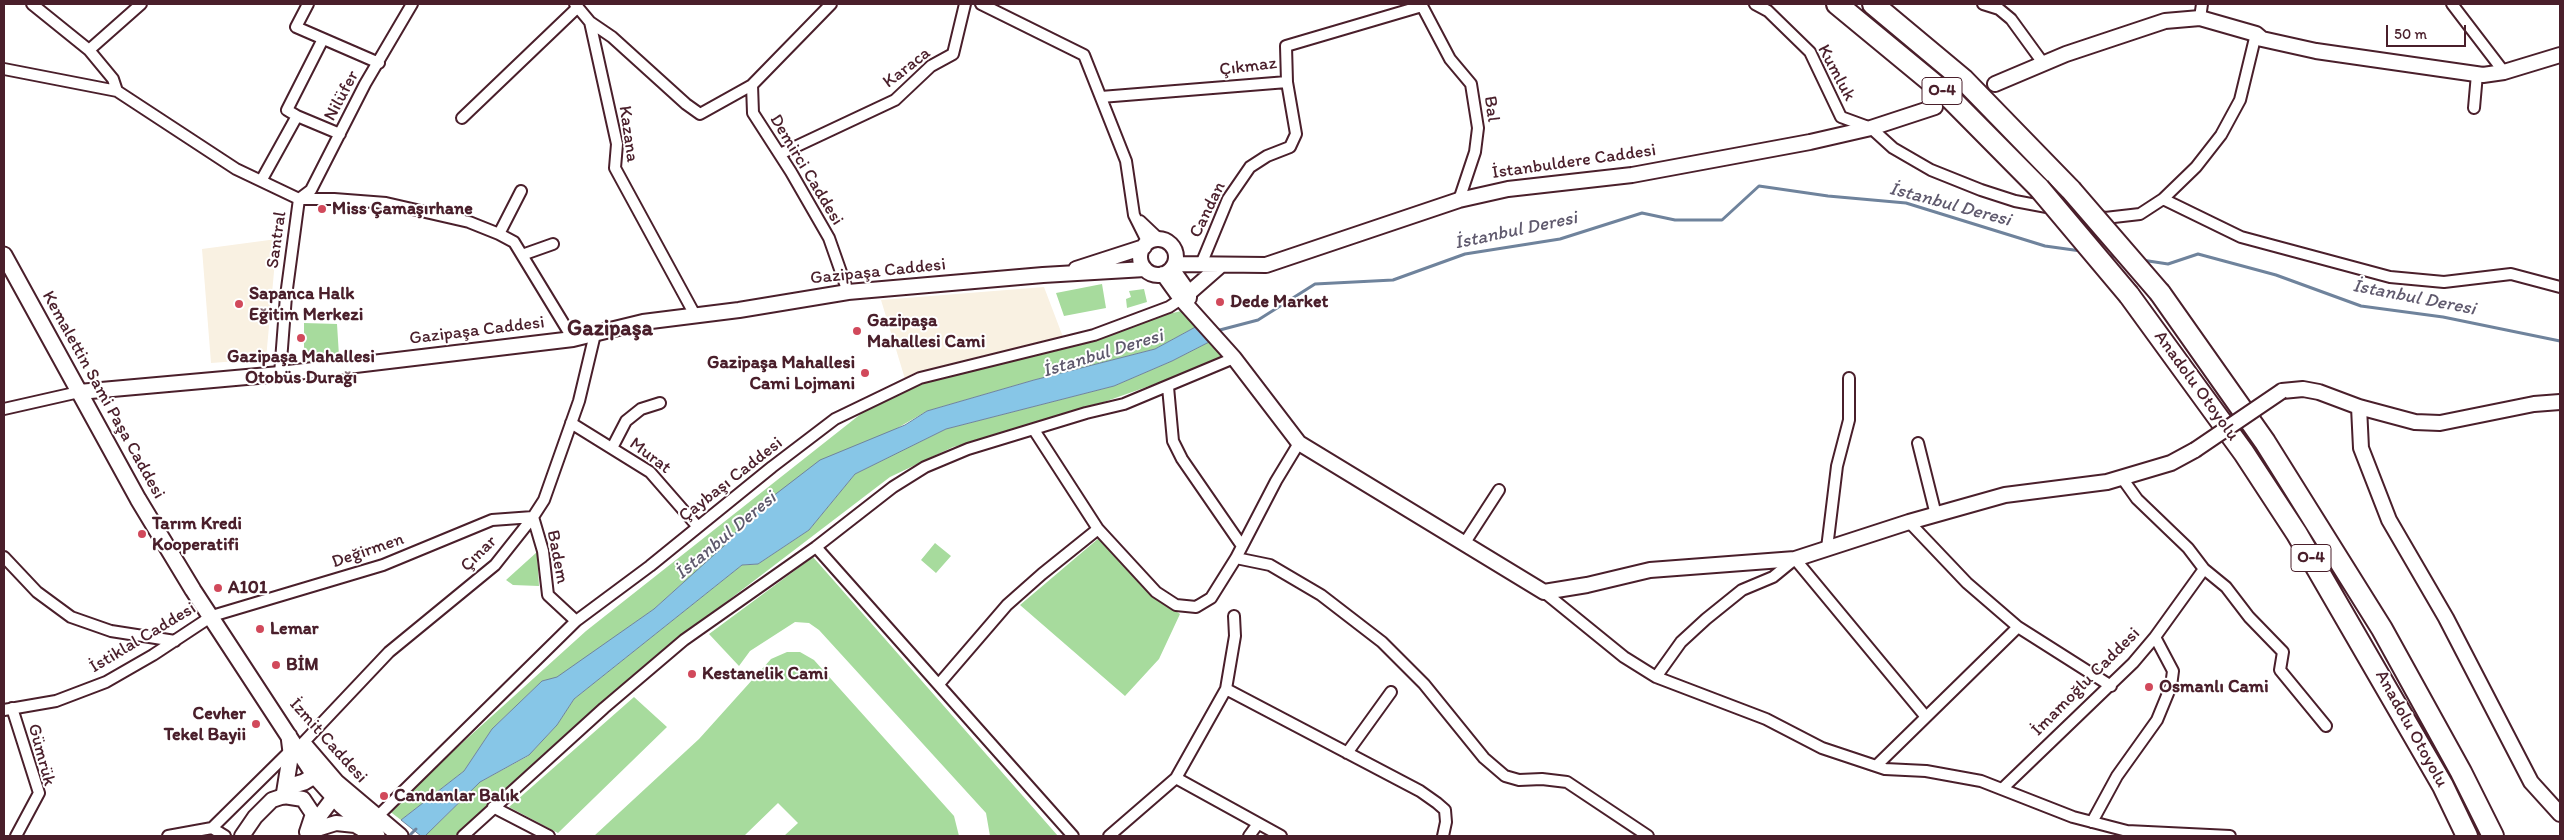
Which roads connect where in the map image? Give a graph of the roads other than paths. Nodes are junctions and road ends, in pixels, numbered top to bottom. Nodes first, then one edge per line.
1 (32, 4) edge
2 (141, 4) edge
3 (308, 4) edge
4 (412, 4) edge
5 (831, 4) edge
6 (965, 4) edge
7 (981, 4) edge
8 (1755, 4) edge
9 (1837, 4) edge
10 (1873, 4) edge
11 (1983, 4) edge
12 (2202, 4) edge
13 (2452, 4) edge
14 (1421, 5) edge
15 (577, 6) edge
16 (2000, 6) edge
17 (2200, 18) junction
18 (590, 22) junction
19 (2256, 34) junction
20 (323, 39) junction
21 (89, 50) junction
22 (2560, 55) edge
23 (379, 63) junction
24 (2043, 63) junction
25 (4, 69) edge
26 (2504, 72) junction
27 (2477, 74) junction
28 (1286, 82) junction
29 (1995, 84) dead end
30 (752, 86) junction
31 (117, 92) junction
32 (1101, 96) junction
33 (1936, 107) dead end
34 (2474, 108) dead end
35 (297, 116) junction
36 (462, 118) dead end
37 (1870, 128) junction
38 (340, 134) junction
39 (780, 154) junction
40 (261, 181) junction
41 (521, 191) dead end
42 (299, 199) junction
43 (2163, 199) junction
44 (1459, 200) junction
45 (499, 234) junction
46 (1150, 243) junction
47 (553, 244) dead end
48 (1173, 247) junction
49 (4, 254) edge
50 (522, 255) junction
51 (1202, 262) junction
52 (1221, 265) junction
53 (1145, 269) junction
54 (1170, 269) junction
55 (1056, 275) junction
56 (2560, 287) edge
57 (848, 292) junction
58 (1187, 299) junction
59 (695, 315) junction
60 (595, 334) junction
61 (573, 339) junction
62 (1234, 358) junction
63 (280, 374) junction
64 (1849, 378) dead end
65 (1168, 387) junction
66 (79, 392) junction
67 (2560, 402) edge
68 (660, 403) dead end
69 (2359, 407) junction
70 (4, 409) edge
71 (571, 423) junction
72 (1034, 430) junction
73 (1299, 443) junction
74 (1918, 443) dead end
75 (612, 448) junction
76 (2122, 478) junction
77 (1499, 490) dead end
78 (1936, 515) junction
79 (533, 517) junction
80 (1909, 522) junction
81 (698, 527) junction
82 (1098, 529) junction
83 (1464, 544) junction
84 (1242, 546) junction
85 (816, 547) junction
86 (1827, 548) junction
87 (4, 558) edge
88 (1236, 558) junction
89 (1796, 558) junction
90 (2204, 569) junction
91 (1544, 592) junction
92 (212, 616) junction
93 (1234, 616) dead end
94 (576, 620) junction
95 (2018, 627) junction
96 (2155, 638) junction
97 (175, 641) junction
98 (1656, 677) junction
99 (939, 684) junction
100 (2111, 686) junction
101 (1226, 689) junction
102 (1391, 692) dead end
103 (269, 704) junction
104 (8, 709) edge
105 (1926, 717) junction
106 (2326, 726) dead end
107 (288, 733) junction
108 (297, 746) junction
109 (1347, 753) junction
110 (1876, 766) junction
111 (320, 772) junction
112 (1176, 778) junction
113 (336, 782) junction
114 (2444, 786) junction
115 (2002, 789) junction
116 (284, 796) junction
117 (334, 798) junction
118 (493, 808) junction
119 (2560, 814) edge
120 (2092, 822) junction
121 (1257, 825) junction
122 (212, 828) junction
123 (379, 829) edge
124 (305, 834) edge
125 (2160, 834) edge
126 (16, 836) edge
127 (168, 836) edge
128 (225, 836) edge
129 (242, 836) edge
130 (400, 836) edge
131 (463, 836) edge
132 (549, 836) edge
133 (1073, 836) edge
134 (1110, 836) edge
135 (1249, 836) edge
136 (1281, 836) edge
137 (1443, 836) edge
138 (1648, 836) edge
139 (2230, 836) edge
140 (2463, 836) edge
141 (2468, 836) edge
142 (2493, 836) edge

1 - 21 street
2 - 21 street
3 - 20 street
4 - 23 street, Nilüfer
5 - 30 street
6 - 39 street, Karaca
7 - 32 street
8 - 37 street, Kumluk
9 - 114 highway, Anadolu Otoyolu / O-4, bridge
10 - 142 highway, Anadolu Otoyolu / O-4, bridge
11 - 16 street
12 - 17 street
13 - 26 street
14 - 28 street, Çıkmaz
14 - 44 street, Bal
15 - 18 street, Kazana
15 - 36 street
16 - 24 street
17 - 19 street
17 - 24 street
18 - 30 street
18 - 59 street, Kazana
19 - 27 street
19 - 43 street
20 - 23 street
20 - 35 street
21 - 31 street
22 - 26 street
23 - 38 street, Nilüfer
24 - 29 street
25 - 31 street
26 - 27 street
27 - 34 street
28 - 32 street, Çıkmaz
28 - 51 street, Candan
30 - 39 street, Demirci Caddesi
31 - 40 street
32 - 46 street
33 - 37 street, İstanbuldere Caddesi
35 - 38 street
35 - 40 street
37 - 43 street
37 - 44 street, İstanbuldere Caddesi
38 - 42 street, Nilüfer
39 - 57 street, Demirci Caddesi
40 - 42 street
41 - 45 street
42 - 45 street
42 - 63 street, Santral
43 - 56 street
44 - 52 street, İstanbuldere Caddesi
45 - 50 street
46 - 48 street
46 - 53 street
46 - 55 street, Gazipaşa Caddesi
47 - 50 street
48 - 51 street, İstanbuldere Caddesi
48 - 54 street
49 - 66 main road, Kemalettin Sami Paşa Caddesi
50 - 61 street
51 - 52 street, İstanbuldere Caddesi
52 - 54 street, İstanbuldere Caddesi
52 - 58 street
53 - 54 street
53 - 55 street, Gazipaşa Caddesi
54 - 58 street
55 - 57 street, Gazipaşa Caddesi
57 - 59 street, Gazipaşa Caddesi
58 - 62 street
58 - 81 street, Çaybaşı Caddesi
59 - 60 street, Gazipaşa Caddesi
60 - 61 street, Gazipaşa Caddesi
60 - 71 street, Çınar
61 - 63 street, Gazipaşa Caddesi
62 - 65 street
62 - 73 street
63 - 66 street, Gazipaşa Caddesi
64 - 86 street
65 - 72 street
65 - 84 street
66 - 70 street
66 - 92 main road, Kemalettin Sami Paşa Caddesi
67 - 69 street
68 - 75 street
69 - 76 street, bridge
69 - 119 street
71 - 75 street, Murat
71 - 79 street, Çınar
72 - 82 street
72 - 85 street
73 - 83 street
73 - 84 street
74 - 78 street
75 - 81 street, Murat
76 - 78 street
76 - 90 street
77 - 83 street
78 - 80 street
79 - 92 street, Değirmen
79 - 94 street, Badem
79 - 108 street, Çınar
80 - 86 street
80 - 95 street
81 - 94 street, Çaybaşı Caddesi
82 - 88 street
82 - 99 street
83 - 91 street
84 - 88 street
85 - 99 street
85 - 118 street
86 - 89 street
87 - 97 street
88 - 138 street
89 - 91 street
89 - 98 street
89 - 105 street
90 - 96 street, İmamoğlu Caddesi
90 - 106 street
91 - 98 street
92 - 97 street, İstiklal Caddesi
92 - 103 main road, Kemalettin Sami Paşa Caddesi
93 - 101 street
94 - 123 street, Çaybaşı Caddesi
95 - 100 street
95 - 105 street
96 - 100 street, İmamoğlu Caddesi
96 - 120 street
97 - 104 street, İstiklal Caddesi
98 - 110 street
99 - 133 street
100 - 115 street, İmamoğlu Caddesi
101 - 109 street
101 - 112 street
102 - 109 street
103 - 107 main road, İzmit Caddesi
103 - 108 main road, İzmit Caddesi
104 - 126 street, Gümrük
105 - 110 street
107 - 108 main road
107 - 111 main road, İzmit Caddesi
108 - 111 main road, İzmit Caddesi
108 - 116 main road
108 - 122 street, Çınar
109 - 137 street
110 - 115 street
111 - 113 main road, İzmit Caddesi
111 - 116 main road
111 - 117 main road, İzmit Caddesi
112 - 121 street
112 - 134 street
113 - 117 street
113 - 123 main road, İzmit Caddesi
114 - 140 highway
114 - 141 highway, Anadolu Otoyolu / O-4
115 - 120 street
116 - 124 street
116 - 129 street
117 - 123 main road, İzmit Caddesi
117 - 124 street
118 - 131 street
118 - 132 street
120 - 125 street
121 - 135 street
121 - 136 street
122 - 127 street
122 - 128 street
123 - 124 street
123 - 130 main road, İzmit Caddesi
125 - 139 street

